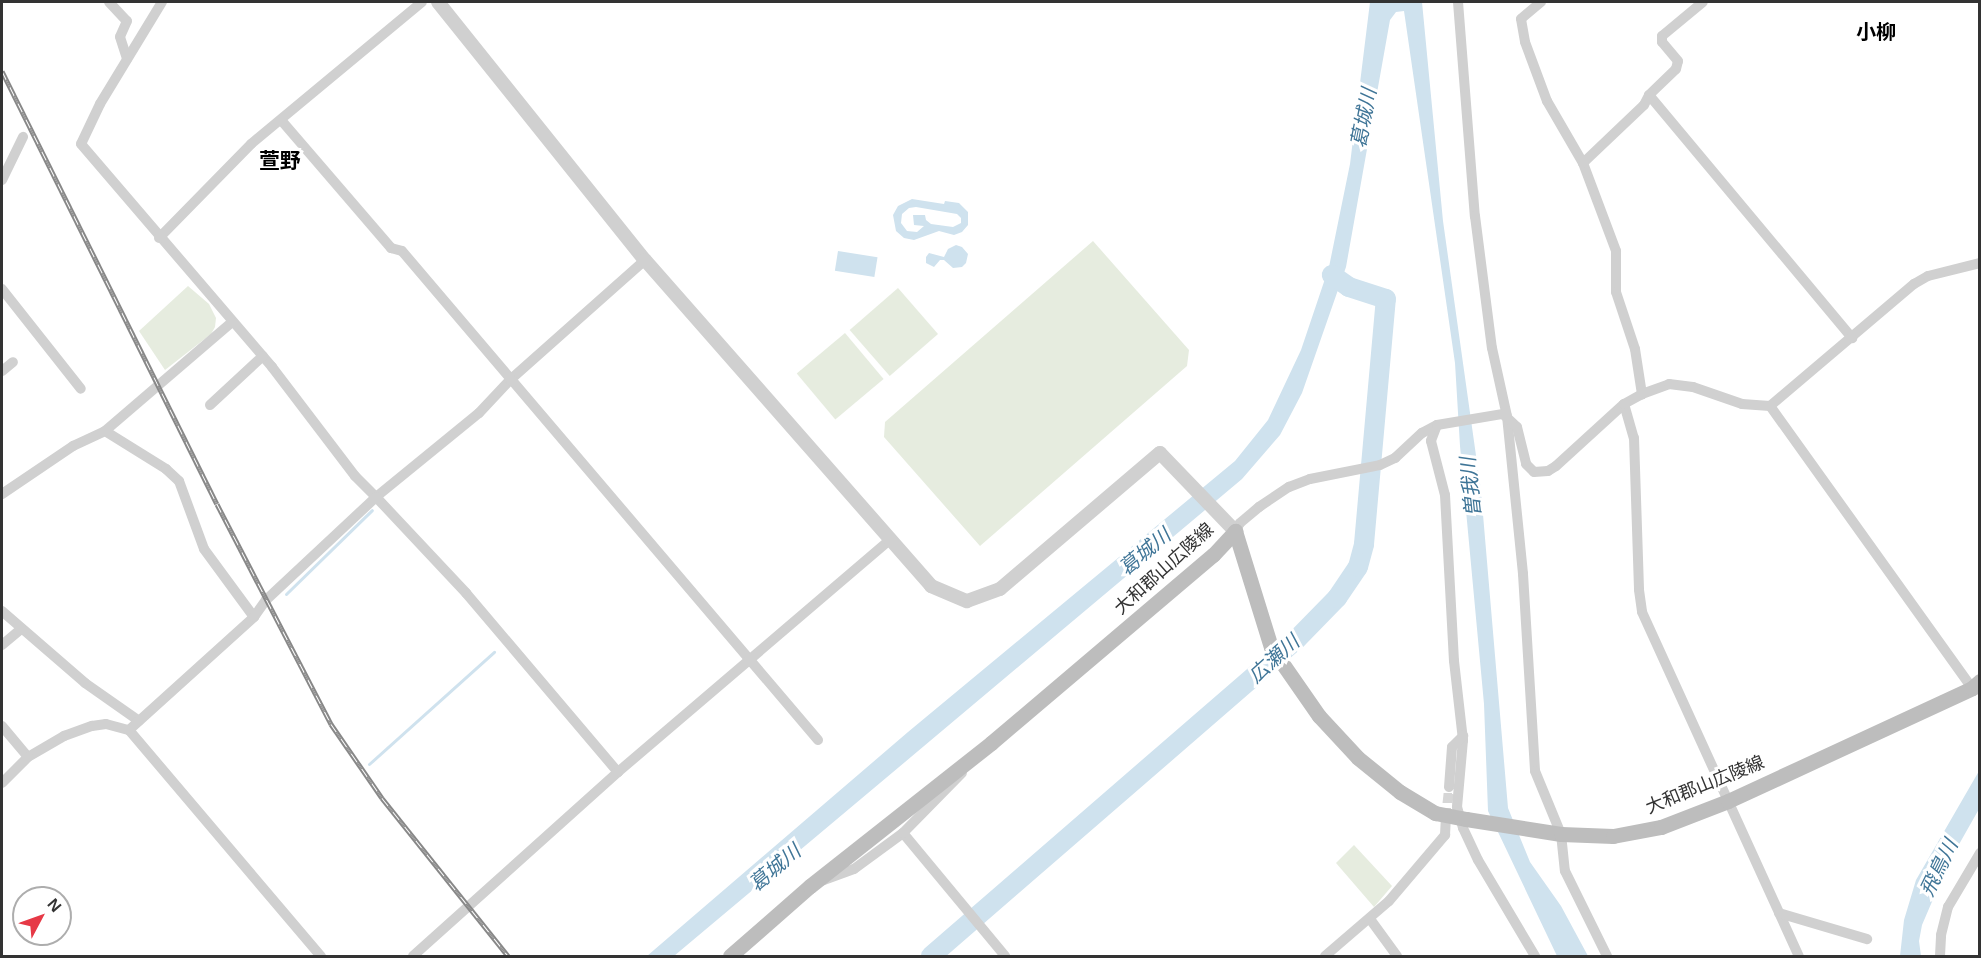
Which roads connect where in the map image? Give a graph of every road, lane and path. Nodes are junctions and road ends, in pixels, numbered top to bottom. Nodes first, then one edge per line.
1 (108, 2) edge
2 (162, 2) edge
3 (422, 2) edge
4 (438, 2) edge
5 (1458, 2) edge
6 (1541, 2) edge
7 (1703, 2) edge
8 (127, 59) junction
9 (1649, 95) junction
10 (281, 120) junction
11 (24, 137) dead end
12 (1583, 163) junction
13 (2, 180) edge
14 (159, 238) junction
15 (645, 260) junction
16 (1980, 263) edge
17 (2, 289) edge
18 (232, 322) junction
19 (1852, 338) junction
20 (263, 356) junction
21 (13, 362) dead end
22 (2, 371) edge
23 (510, 380) junction
24 (81, 389) dead end
25 (1642, 394) junction
26 (1624, 404) junction
27 (210, 405) dead end
28 (1770, 406) junction
29 (1505, 415) junction
30 (1437, 424) junction
31 (105, 431) junction
32 (2, 494) edge
33 (376, 497) junction
34 (1230, 527) junction
35 (890, 540) junction
36 (2, 611) edge
37 (254, 617) junction
38 (21, 629) junction
39 (2, 645) edge
40 (750, 660) junction
41 (1977, 688) edge
42 (139, 721) junction
43 (2, 726) edge
44 (129, 730) junction
45 (1463, 736) junction
46 (818, 740) dead end
47 (991, 743) junction
48 (28, 757) junction
49 (618, 772) junction
50 (2, 783) edge
51 (1449, 787) tunnel mouth
52 (1728, 801) junction
53 (1457, 818) junction
54 (903, 833) junction
55 (1554, 833) junction
56 (1980, 853) edge
57 (810, 886) junction
58 (1779, 913) junction
59 (1370, 919) junction
60 (1867, 939) dead end
61 (321, 957) edge
62 (414, 957) edge
63 (730, 957) edge
64 (1005, 957) edge
65 (1325, 957) edge
66 (1397, 957) edge
67 (1535, 957) edge
68 (1607, 957) edge
69 (1799, 957) edge
70 (1940, 957) edge

1 - 8 street
2 - 8 street
3 - 10 street
4 - 15 street
5 - 29 street
6 - 12 street
7 - 9 street
8 - 14 street
9 - 12 street
9 - 19 street
10 - 14 street
10 - 23 street
11 - 13 street
12 - 25 street
14 - 18 street
15 - 23 street
15 - 35 street
16 - 19 street
17 - 24 street
18 - 20 street
18 - 31 street
19 - 28 street
20 - 27 street
20 - 33 street
21 - 22 street
23 - 33 street
23 - 40 street
25 - 26 street
25 - 28 street
26 - 29 street
26 - 52 street
28 - 41 street
29 - 30 street
29 - 55 street
30 - 34 street
30 - 45 street
31 - 32 street
31 - 37 street
33 - 37 street
33 - 49 street
34 - 35 street
34 - 47 main road, 大和郡山広陵線
34 - 53 main road, 大和郡山広陵線
35 - 40 street
36 - 38 street
37 - 42 street
38 - 39 street
38 - 42 street
40 - 46 street
40 - 49 street
41 - 52 main road, 大和郡山広陵線
42 - 44 street
43 - 48 street
44 - 48 street
44 - 61 street
45 - 51 street
45 - 53 street
47 - 54 street
47 - 57 main road, 大和郡山広陵線
48 - 50 street
49 - 62 street
52 - 55 main road, 大和郡山広陵線
52 - 58 street
53 - 55 main road, 大和郡山広陵線
53 - 59 street
53 - 67 street
54 - 57 street
54 - 64 street
55 - 68 street
56 - 70 street
57 - 63 main road, 大和郡山広陵線
58 - 60 street
58 - 69 street
59 - 65 street
59 - 66 street

